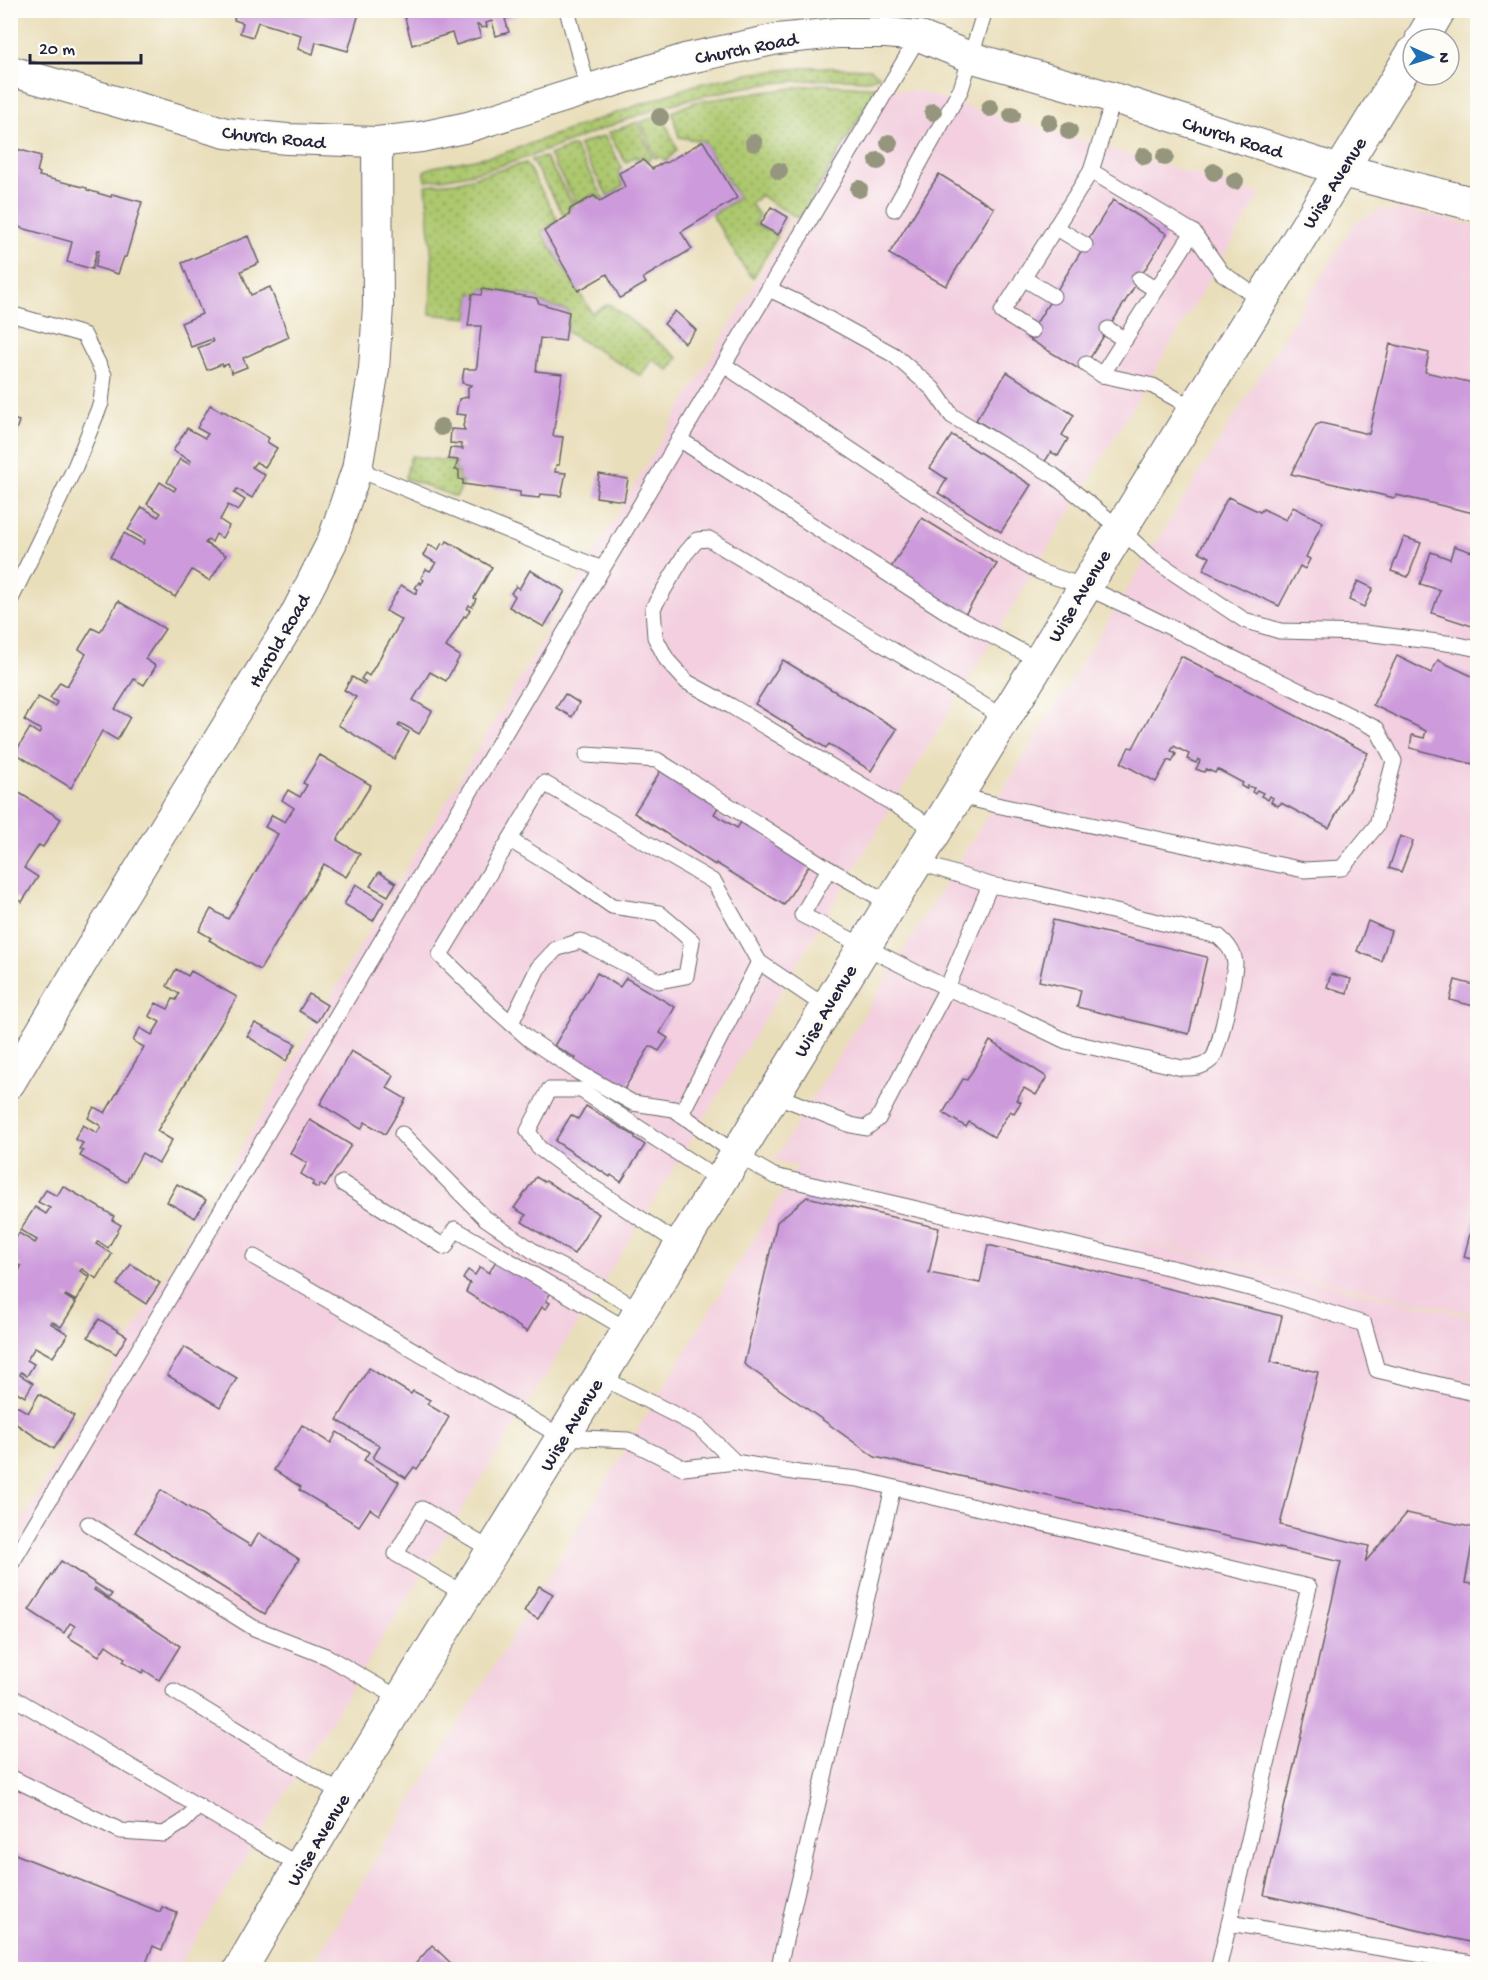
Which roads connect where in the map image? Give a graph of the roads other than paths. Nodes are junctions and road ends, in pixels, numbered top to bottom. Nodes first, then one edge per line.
1 (567, 10) edge
2 (985, 10) edge
3 (1439, 10) edge
4 (1429, 27) edge
5 (919, 36) junction
6 (970, 57) junction
7 (10, 70) edge
8 (1401, 72) edge
9 (588, 89) junction
10 (1114, 98) junction
11 (377, 142) junction
12 (1340, 170) junction
13 (1092, 171) junction
14 (1478, 205) edge
15 (894, 209) dead end
16 (1055, 227) junction
17 (1193, 232) junction
18 (1084, 245) dead end
19 (1023, 278) junction
20 (1138, 279) dead end
21 (769, 289) junction
22 (1156, 290) junction
23 (1053, 296) dead end
24 (1260, 299) junction
25 (10, 314) edge
26 (1108, 329) dead end
27 (1032, 331) dead end
28 (1125, 340) junction
29 (724, 364) junction
30 (1086, 364) dead end
31 (1102, 375) junction
32 (1193, 408) junction
33 (679, 440) junction
34 (357, 469) junction
35 (1119, 528) junction
36 (602, 569) junction
37 (1083, 586) junction
38 (10, 601) edge
39 (1478, 649) edge
40 (1038, 660) junction
41 (1003, 717) junction
42 (587, 755) dead end
43 (956, 795) junction
44 (935, 829) junction
45 (510, 840) junction
46 (915, 861) junction
47 (829, 868) junction
48 (990, 885) junction
49 (889, 903) junction
50 (863, 946) junction
51 (759, 962) junction
52 (947, 988) junction
53 (826, 1007) junction
54 (510, 1023) junction
55 (10, 1083) edge
56 (773, 1094) junction
57 (681, 1114) junction
58 (402, 1134) dead end
59 (728, 1167) junction
60 (342, 1183) dead end
61 (681, 1245) junction
62 (254, 1257) dead end
63 (634, 1320) junction
64 (599, 1376) junction
65 (1478, 1394) edge
66 (562, 1437) junction
67 (735, 1462) junction
68 (893, 1488) junction
69 (88, 1524) dead end
70 (493, 1551) junction
71 (10, 1566) edge
72 (466, 1595) junction
73 (174, 1691) dead end
74 (402, 1700) junction
75 (10, 1701) edge
76 (10, 1777) edge
77 (344, 1795) junction
78 (199, 1806) junction
79 (300, 1866) junction
80 (1229, 1923) junction
81 (1478, 1964) edge
82 (240, 1970) edge
83 (778, 1970) edge
84 (1218, 1970) edge

1 - 9 lane
2 - 6 lane
3 - 4 main road
5 - 6 street, Church Road
5 - 9 street, Church Road
5 - 21 lane
6 - 10 street, Church Road
6 - 15 lane
7 - 11 street, Church Road
8 - 12 main road, Wise Avenue
9 - 11 street, Church Road
10 - 12 street, Church Road
10 - 13 lane
11 - 34 street, Harold Road
12 - 14 main road, Church Road
12 - 24 main road, Wise Avenue
13 - 16 lane
13 - 17 lane
16 - 18 lane
16 - 19 lane
17 - 22 lane
17 - 24 lane
19 - 23 lane
19 - 27 lane
20 - 22 lane
21 - 29 lane
21 - 35 lane
22 - 28 lane
24 - 32 main road, Wise Avenue
25 - 38 lane
26 - 28 lane
28 - 31 lane
29 - 33 lane
29 - 37 lane
30 - 31 lane
31 - 32 lane
32 - 35 main road, Wise Avenue
33 - 36 lane
33 - 40 lane
34 - 36 lane
34 - 55 street, Harold Road
35 - 37 main road, Wise Avenue
35 - 39 lane
36 - 71 lane
37 - 40 main road, Wise Avenue
37 - 43 lane
40 - 41 main road, Wise Avenue
41 - 43 main road, Wise Avenue
41 - 44 lane
42 - 47 lane
43 - 44 main road, Wise Avenue
44 - 46 main road, Wise Avenue
45 - 51 lane
45 - 54 lane
45 - 54 lane
46 - 48 lane
46 - 49 main road, Wise Avenue
47 - 49 lane
47 - 50 lane
48 - 52 lane
48 - 52 lane
49 - 50 main road, Wise Avenue
50 - 52 lane
50 - 53 main road, Wise Avenue
51 - 53 lane
51 - 57 lane
52 - 56 lane
53 - 56 main road, Wise Avenue
54 - 57 lane
56 - 59 main road, Wise Avenue
57 - 59 lane
58 - 63 lane
59 - 61 main road, Wise Avenue
59 - 61 lane
59 - 65 lane
60 - 63 lane
61 - 63 main road, Wise Avenue
62 - 66 lane
63 - 64 main road, Wise Avenue
64 - 66 main road, Wise Avenue
64 - 67 lane
66 - 67 lane
66 - 70 main road, Wise Avenue
67 - 68 lane
68 - 80 lane
68 - 83 lane
69 - 74 lane
70 - 72 main road, Wise Avenue
70 - 72 lane
72 - 74 main road, Wise Avenue
73 - 77 lane
74 - 77 main road, Wise Avenue
75 - 78 lane
76 - 78 lane
77 - 79 main road, Wise Avenue
78 - 79 lane
79 - 82 main road, Wise Avenue
80 - 81 lane
80 - 84 lane

